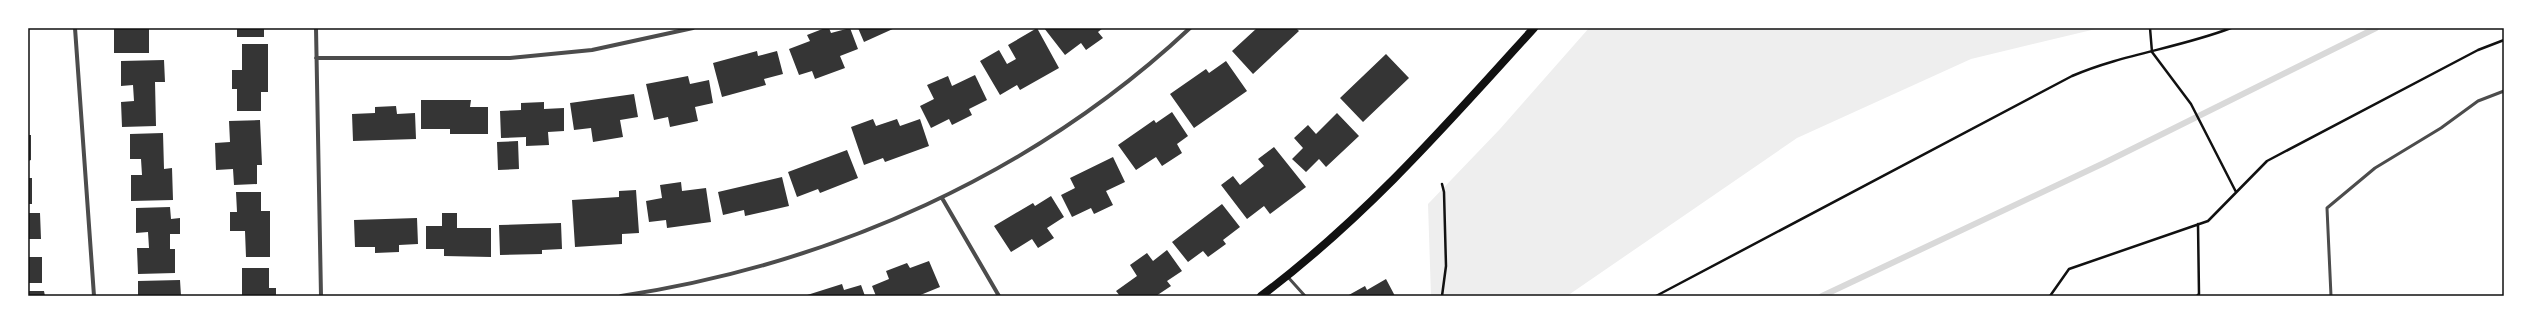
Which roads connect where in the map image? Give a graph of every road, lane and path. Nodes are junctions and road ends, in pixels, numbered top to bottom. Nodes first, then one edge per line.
1 (75, 28) edge
2 (316, 28) edge
3 (693, 28) edge
4 (1190, 28) edge
5 (1534, 28) edge
6 (2150, 28) edge
7 (2231, 28) edge
8 (2504, 40) edge
9 (2152, 52) junction
10 (316, 58) junction
11 (2504, 92) edge
12 (1442, 184) dead end
13 (2236, 192) junction
14 (942, 198) junction
15 (2198, 224) junction
16 (1287, 276) junction
17 (94, 296) edge
18 (321, 296) edge
19 (622, 296) edge
20 (999, 296) edge
21 (1261, 296) edge
22 (1305, 296) edge
23 (1442, 296) edge
24 (1656, 296) edge
25 (2050, 296) edge
26 (2197, 296) edge
27 (2331, 296) edge

1 - 17 street
2 - 10 street
3 - 10 street
4 - 14 street
5 - 16 main road
6 - 9 path
7 - 9 path
8 - 13 path
9 - 13 path
9 - 24 path
10 - 18 street
11 - 27 lane
12 - 23 path
13 - 15 path
14 - 19 street
14 - 20 street
15 - 25 path
15 - 26 path
16 - 21 main road
16 - 22 lane

